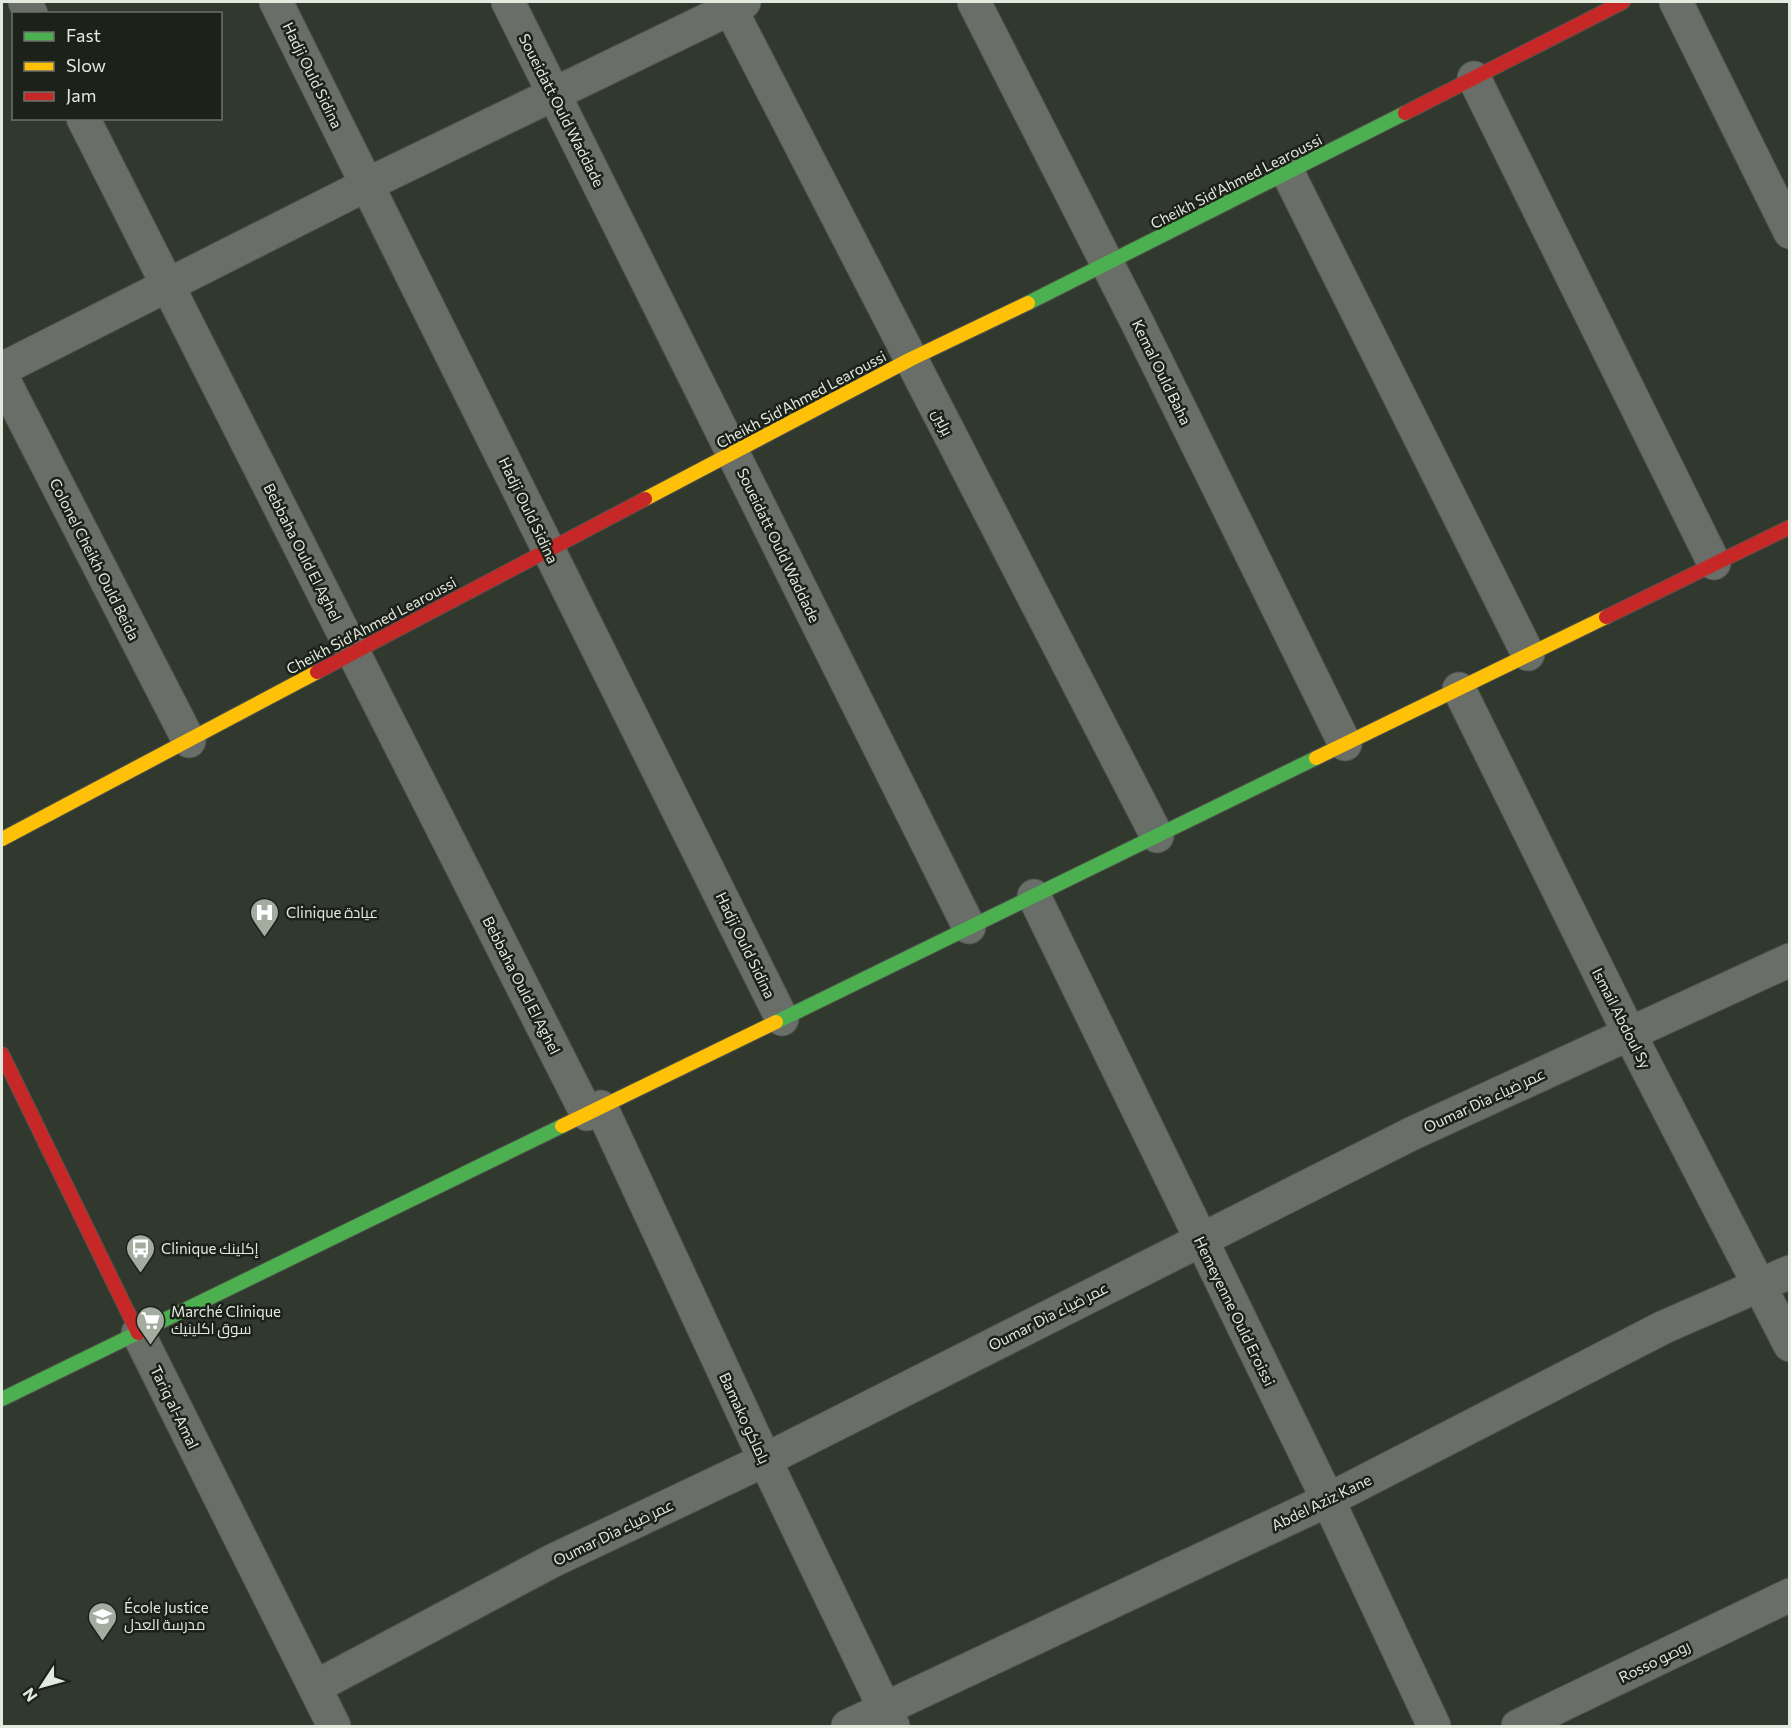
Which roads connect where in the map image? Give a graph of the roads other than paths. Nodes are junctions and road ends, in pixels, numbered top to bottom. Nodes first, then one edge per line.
1 (276, 2) edge
2 (508, 2) edge
3 (974, 2) edge
4 (1623, 2) edge
5 (1676, 2) edge
6 (737, 5) edge
7 (1474, 78) junction
8 (554, 94) junction
9 (84, 120) edge
10 (1288, 173) junction
11 (368, 184) junction
12 (1790, 232) edge
13 (1108, 264) junction
14 (167, 286) junction
15 (911, 359) junction
16 (2, 369) edge
17 (2, 377) edge
18 (733, 453) junction
19 (1790, 527) edge
20 (549, 550) junction
21 (1714, 563) junction
22 (354, 652) junction
23 (1528, 654) junction
24 (1459, 689) junction
25 (189, 741) junction
26 (1345, 744) junction
27 (1157, 836) junction
28 (2, 839) edge
29 (1034, 896) junction
30 (969, 927) junction
31 (1790, 960) edge
32 (782, 1019) junction
33 (1629, 1033) junction
34 (2, 1054) edge
35 (594, 1110) junction
36 (1200, 1239) junction
37 (1775, 1278) edge
38 (138, 1333) junction
39 (1790, 1346) edge
40 (2, 1399) edge
41 (765, 1460) junction
42 (1328, 1500) junction
43 (1790, 1594) edge
44 (315, 1688) junction
45 (889, 1717) edge
46 (334, 1726) edge
47 (848, 1726) edge
48 (1434, 1726) edge
49 (1518, 1726) edge

1 - 11 street, Hadji Ould Sidina
2 - 8 street, Soueidatt Ould Waddade
3 - 13 street, Kemal Ould Baha
4 - 7 street, Cheikh Sid'Ahmed Learoussi
5 - 12 street
6 - 8 street
6 - 15 street, برلين
7 - 10 street, Cheikh Sid'Ahmed Learoussi
7 - 21 street
8 - 11 street
8 - 18 street, Soueidatt Ould Waddade
9 - 14 street, Bebbaha Ould El Aghel
10 - 13 street, Cheikh Sid'Ahmed Learoussi
10 - 23 street
11 - 14 street
11 - 20 street, Hadji Ould Sidina
13 - 15 street, Cheikh Sid'Ahmed Learoussi
13 - 26 street, Kemal Ould Baha
14 - 16 street
14 - 22 street, Bebbaha Ould El Aghel
15 - 18 street, Cheikh Sid'Ahmed Learoussi
15 - 27 street, برلين
17 - 25 street, Colonel Cheikh Ould Beida
18 - 20 street, Cheikh Sid'Ahmed Learoussi
18 - 30 street, Soueidatt Ould Waddade
19 - 21 street
20 - 22 street, Cheikh Sid'Ahmed Learoussi
20 - 32 street, Hadji Ould Sidina
21 - 23 street
22 - 25 street, Cheikh Sid'Ahmed Learoussi
22 - 35 street, Bebbaha Ould El Aghel
23 - 24 street
24 - 26 street
24 - 33 street, Ismail Abdoul Sy
25 - 28 street, Cheikh Sid'Ahmed Learoussi
26 - 27 street
27 - 29 street
29 - 30 street
29 - 36 street, Hemeyenne Ould Eroissi
30 - 32 street
31 - 33 street, Oumar Dia عمر ضياء
32 - 35 street
33 - 36 street, Oumar Dia عمر ضياء
33 - 37 street, Ismail Abdoul Sy
34 - 38 street, Tariq al-Amal
35 - 38 street
35 - 41 street, Bamako باماكو
36 - 41 street, Oumar Dia عمر ضياء
36 - 42 street, Hemeyenne Ould Eroissi
37 - 39 street, Ismail Abdoul Sy
37 - 42 street, Abdel Aziz Kane
38 - 40 street
38 - 44 street, Tariq al-Amal
41 - 44 street, Oumar Dia عمر ضياء
41 - 45 street, Bamako باماكو
42 - 45 street, Abdel Aziz Kane
42 - 48 street, Hemeyenne Ould Eroissi
43 - 49 street, Rosso روصو
44 - 46 street, Tariq al-Amal
45 - 47 street, Abdel Aziz Kane

